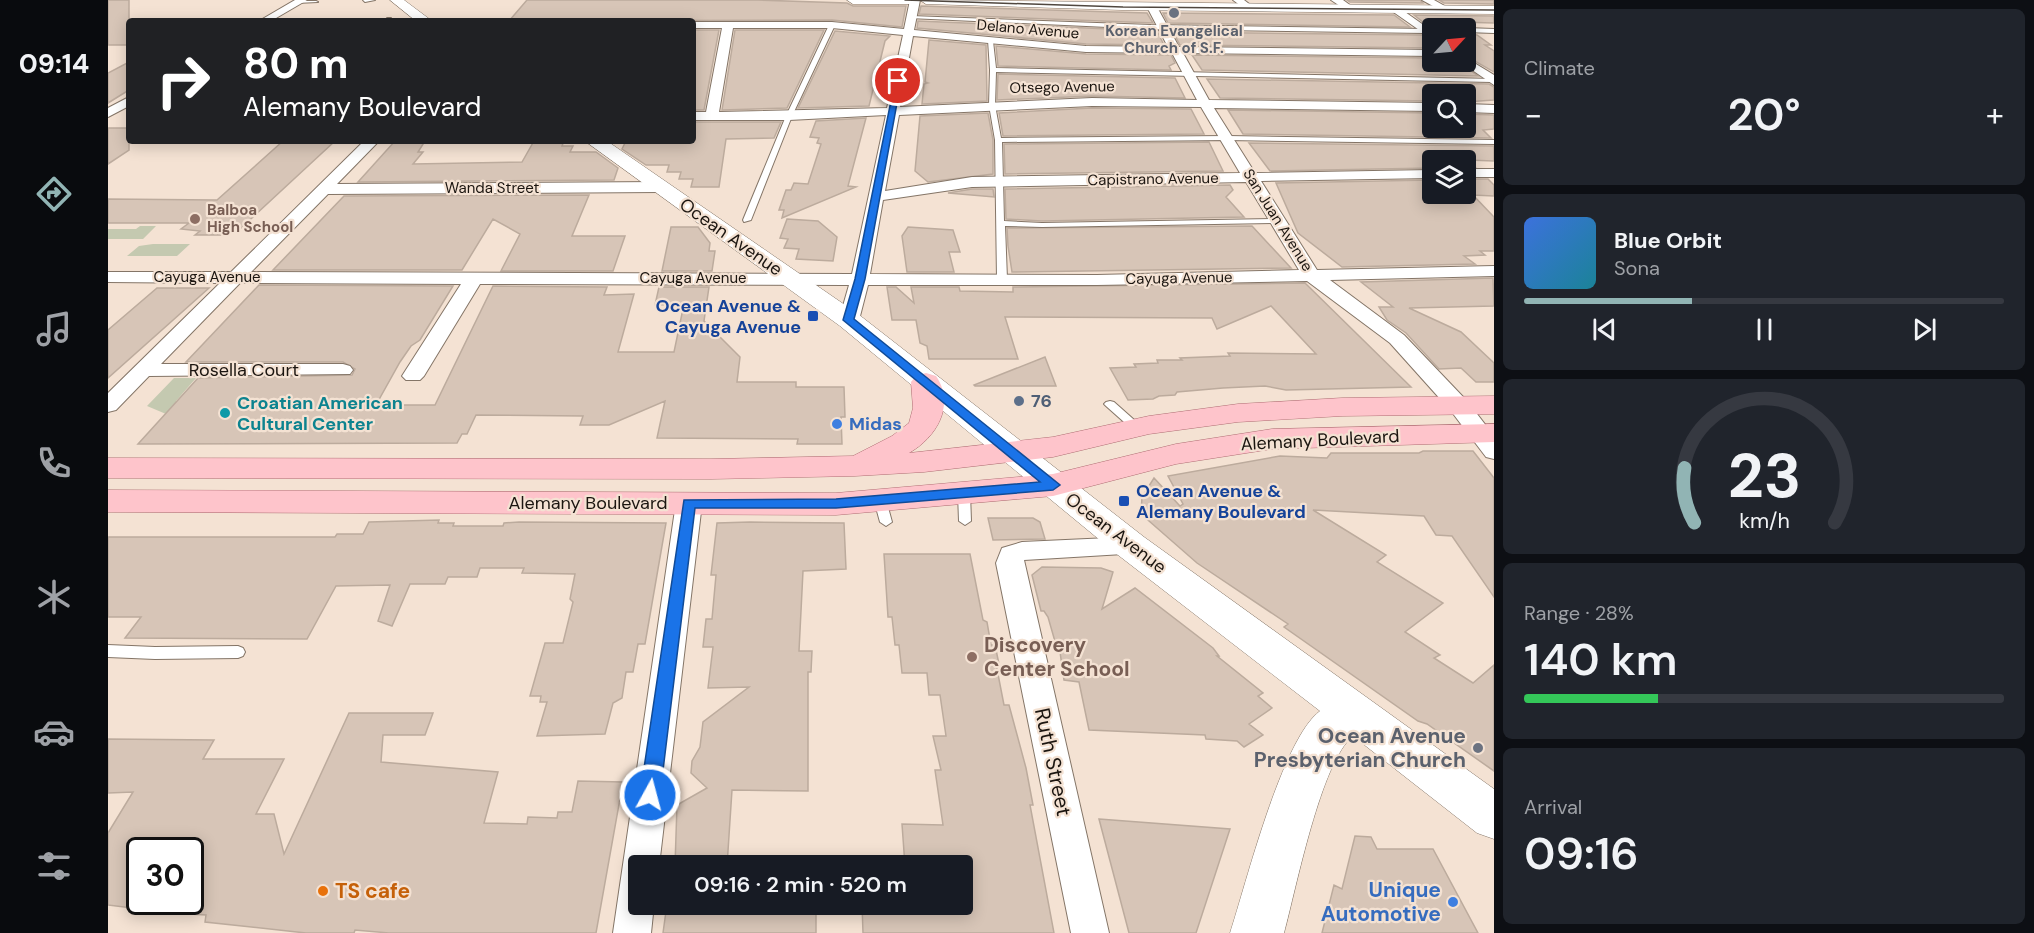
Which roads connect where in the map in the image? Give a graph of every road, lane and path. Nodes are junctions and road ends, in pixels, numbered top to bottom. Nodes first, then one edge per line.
1 (373, 0) edge
2 (396, 0) edge
3 (853, 0) edge
4 (914, 0) edge
5 (926, 0) edge
6 (1002, 0) edge
7 (1094, 0) edge
8 (1336, 0) edge
9 (1427, 0) edge
10 (300, 1) edge
11 (365, 1) edge
12 (316, 2) dead end
13 (1243, 4) edge
14 (1073, 5) junction
15 (1108, 6) junction
16 (1152, 7) junction
17 (1349, 8) junction
18 (1395, 9) junction
19 (1445, 9) junction
20 (1494, 10) edge
21 (911, 17) junction
22 (269, 18) edge
23 (421, 18) edge
24 (696, 25) edge
25 (728, 25) junction
26 (832, 25) junction
27 (1422, 27) edge
28 (1163, 28) junction
29 (1476, 30) edge
30 (1422, 31) edge
31 (1494, 31) edge
32 (907, 33) junction
33 (990, 42) junction
34 (1176, 50) junction
35 (1422, 53) edge
36 (1476, 68) edge
37 (993, 70) junction
38 (1190, 75) junction
39 (1493, 80) edge
40 (126, 103) edge
41 (1205, 104) junction
42 (992, 105) junction
43 (1422, 107) edge
44 (1476, 108) edge
45 (1494, 109) edge
46 (892, 111) junction
47 (108, 114) edge
48 (126, 116) edge
49 (696, 116) edge
50 (712, 116) junction
51 (789, 117) junction
52 (1228, 138) junction
53 (998, 140) junction
54 (1494, 142) edge
55 (369, 144) edge
56 (598, 144) edge
57 (1476, 173) edge
58 (1494, 173) edge
59 (1422, 174) edge
60 (1251, 177) junction
61 (999, 182) junction
62 (660, 187) junction
63 (324, 189) junction
64 (875, 197) junction
65 (747, 220) dead end
66 (1275, 221) junction
67 (1002, 223) junction
68 (1494, 271) edge
69 (1311, 275) junction
70 (108, 277) edge
71 (237, 278) junction
72 (474, 278) junction
73 (789, 278) junction
74 (860, 279) junction
75 (1002, 279) junction
76 (849, 320) junction
77 (145, 370) junction
78 (343, 370) dead end
79 (413, 376) dead end
80 (926, 382) junction
81 (1110, 404) dead end
82 (108, 405) edge
83 (1494, 405) edge
84 (1459, 406) junction
85 (1137, 428) junction
86 (1489, 439) edge
87 (1012, 451) junction
88 (855, 466) junction
89 (108, 468) edge
90 (1053, 485) junction
91 (108, 501) edge
92 (689, 503) junction
93 (1131, 546) junction
94 (108, 651) edge
95 (238, 652) dead end
96 (1353, 711) junction
97 (1494, 817) edge
98 (642, 855) edge
99 (634, 915) edge
100 (632, 933) edge
101 (1090, 933) edge
102 (1257, 933) edge

1 - 11 lane
2 - 23 main road
3 - 4 main road
4 - 21 street
5 - 14 main road
6 - 14 main road
7 - 15 street
8 - 17 street
9 - 19 street
10 - 12 lane
10 - 22 street
13 - 16 main road
13 - 17 main road
14 - 15 main road
15 - 16 main road
16 - 28 street, San Juan Avenue
17 - 18 main road
18 - 19 main road
18 - 27 street
19 - 20 main road
21 - 28 lane
21 - 32 street
24 - 25 street, Delano Avenue
25 - 26 street, Delano Avenue
25 - 50 street
26 - 32 street, Delano Avenue
26 - 51 lane
28 - 30 lane
28 - 34 street, San Juan Avenue
29 - 31 lane
32 - 33 street, Delano Avenue
32 - 46 street
33 - 34 street, Delano Avenue
33 - 37 lane
34 - 35 street, Delano Avenue
34 - 38 street, San Juan Avenue
36 - 39 street
37 - 38 lane
37 - 42 lane
38 - 39 lane
38 - 41 street, San Juan Avenue
40 - 47 street
41 - 42 street, Otsego Avenue
41 - 43 street, Otsego Avenue
41 - 52 street, San Juan Avenue
42 - 46 street, Otsego Avenue
42 - 53 lane
44 - 45 street
46 - 51 street, Otsego Avenue
46 - 64 street
47 - 48 street
49 - 50 street, Otsego Avenue
50 - 51 street, Otsego Avenue
51 - 65 lane
52 - 53 lane
52 - 54 lane
52 - 60 street, San Juan Avenue
53 - 61 lane
55 - 63 street
56 - 62 main road, Ocean Avenue
57 - 58 street
59 - 60 street, Capistrano Avenue
60 - 61 street, Capistrano Avenue
60 - 66 street, San Juan Avenue
61 - 64 street, Capistrano Avenue
61 - 67 lane
62 - 63 street, Wanda Street
62 - 73 main road, Ocean Avenue
63 - 71 street
64 - 74 street
66 - 67 lane
66 - 69 street, San Juan Avenue
67 - 75 lane
68 - 69 street, Cayuga Avenue
69 - 75 street, Cayuga Avenue
69 - 84 street, San Juan Avenue
70 - 71 street, Cayuga Avenue
71 - 72 street, Cayuga Avenue
71 - 77 street
72 - 73 street, Cayuga Avenue
72 - 79 street
73 - 74 street, Cayuga Avenue
73 - 76 main road, Ocean Avenue
74 - 75 street, Cayuga Avenue
74 - 76 street
76 - 80 main road, Ocean Avenue
77 - 78 street, Rosella Court
77 - 82 street
80 - 87 main road, Ocean Avenue
80 - 88 main road
81 - 85 lane
83 - 84 main road, Alemany Boulevard
84 - 85 main road, Alemany Boulevard
84 - 86 street, San Juan Avenue
85 - 87 main road, Alemany Boulevard
86 - 90 main road, Alemany Boulevard
87 - 88 main road, Alemany Boulevard
87 - 90 main road, Ocean Avenue
88 - 89 main road, Alemany Boulevard
90 - 92 main road, Alemany Boulevard
90 - 93 main road, Ocean Avenue
91 - 92 main road, Alemany Boulevard
92 - 98 street
93 - 96 main road, Ocean Avenue
93 - 101 street, Ruth Street
94 - 95 lane
96 - 97 main road, Ocean Avenue
96 - 102 main road
99 - 100 street

